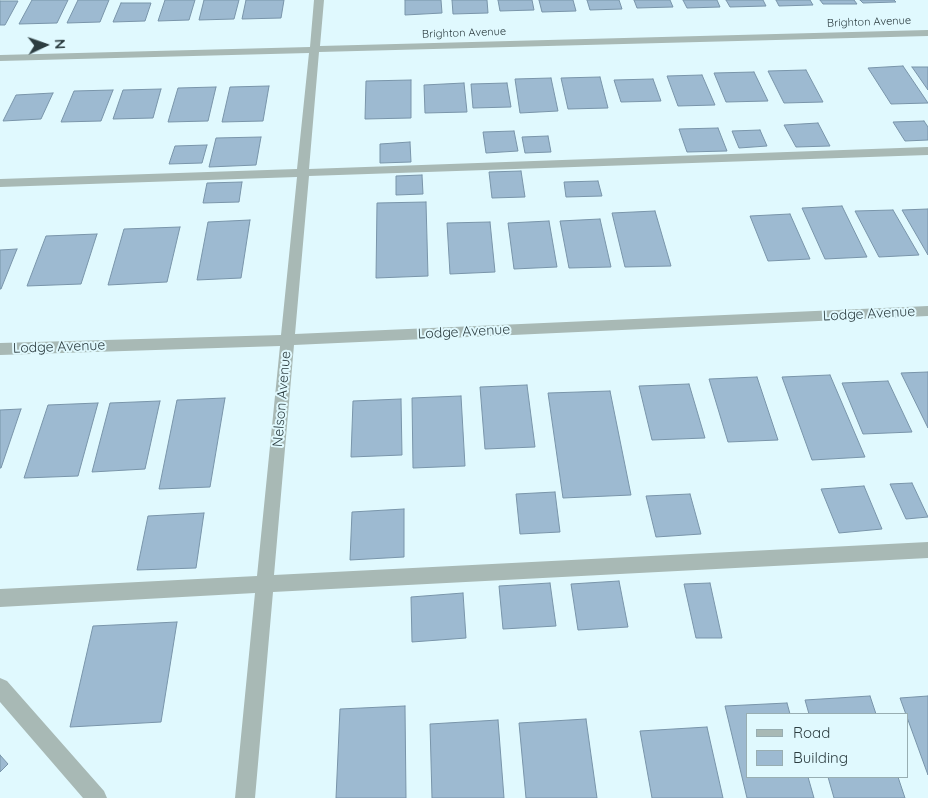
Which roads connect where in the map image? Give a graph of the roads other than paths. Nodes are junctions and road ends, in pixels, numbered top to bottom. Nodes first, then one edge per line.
1 (318, 0) edge
2 (928, 33) edge
3 (314, 49) junction
4 (0, 58) edge
5 (928, 151) edge
6 (303, 172) junction
7 (0, 183) edge
8 (928, 311) edge
9 (288, 340) junction
10 (0, 349) edge
11 (928, 550) edge
12 (265, 585) junction
13 (0, 598) edge
14 (0, 688) edge
15 (97, 798) edge
16 (246, 798) edge

1 - 3 street, Nelson Avenue
2 - 3 street, Brighton Avenue
3 - 4 street, Brighton Avenue
3 - 6 street, Nelson Avenue
5 - 6 street
6 - 7 street
6 - 9 street, Nelson Avenue
8 - 9 street, Lodge Avenue
9 - 10 street, Lodge Avenue
9 - 12 street, Nelson Avenue
11 - 12 street
12 - 13 street
12 - 16 street, Nelson Avenue
14 - 15 street

